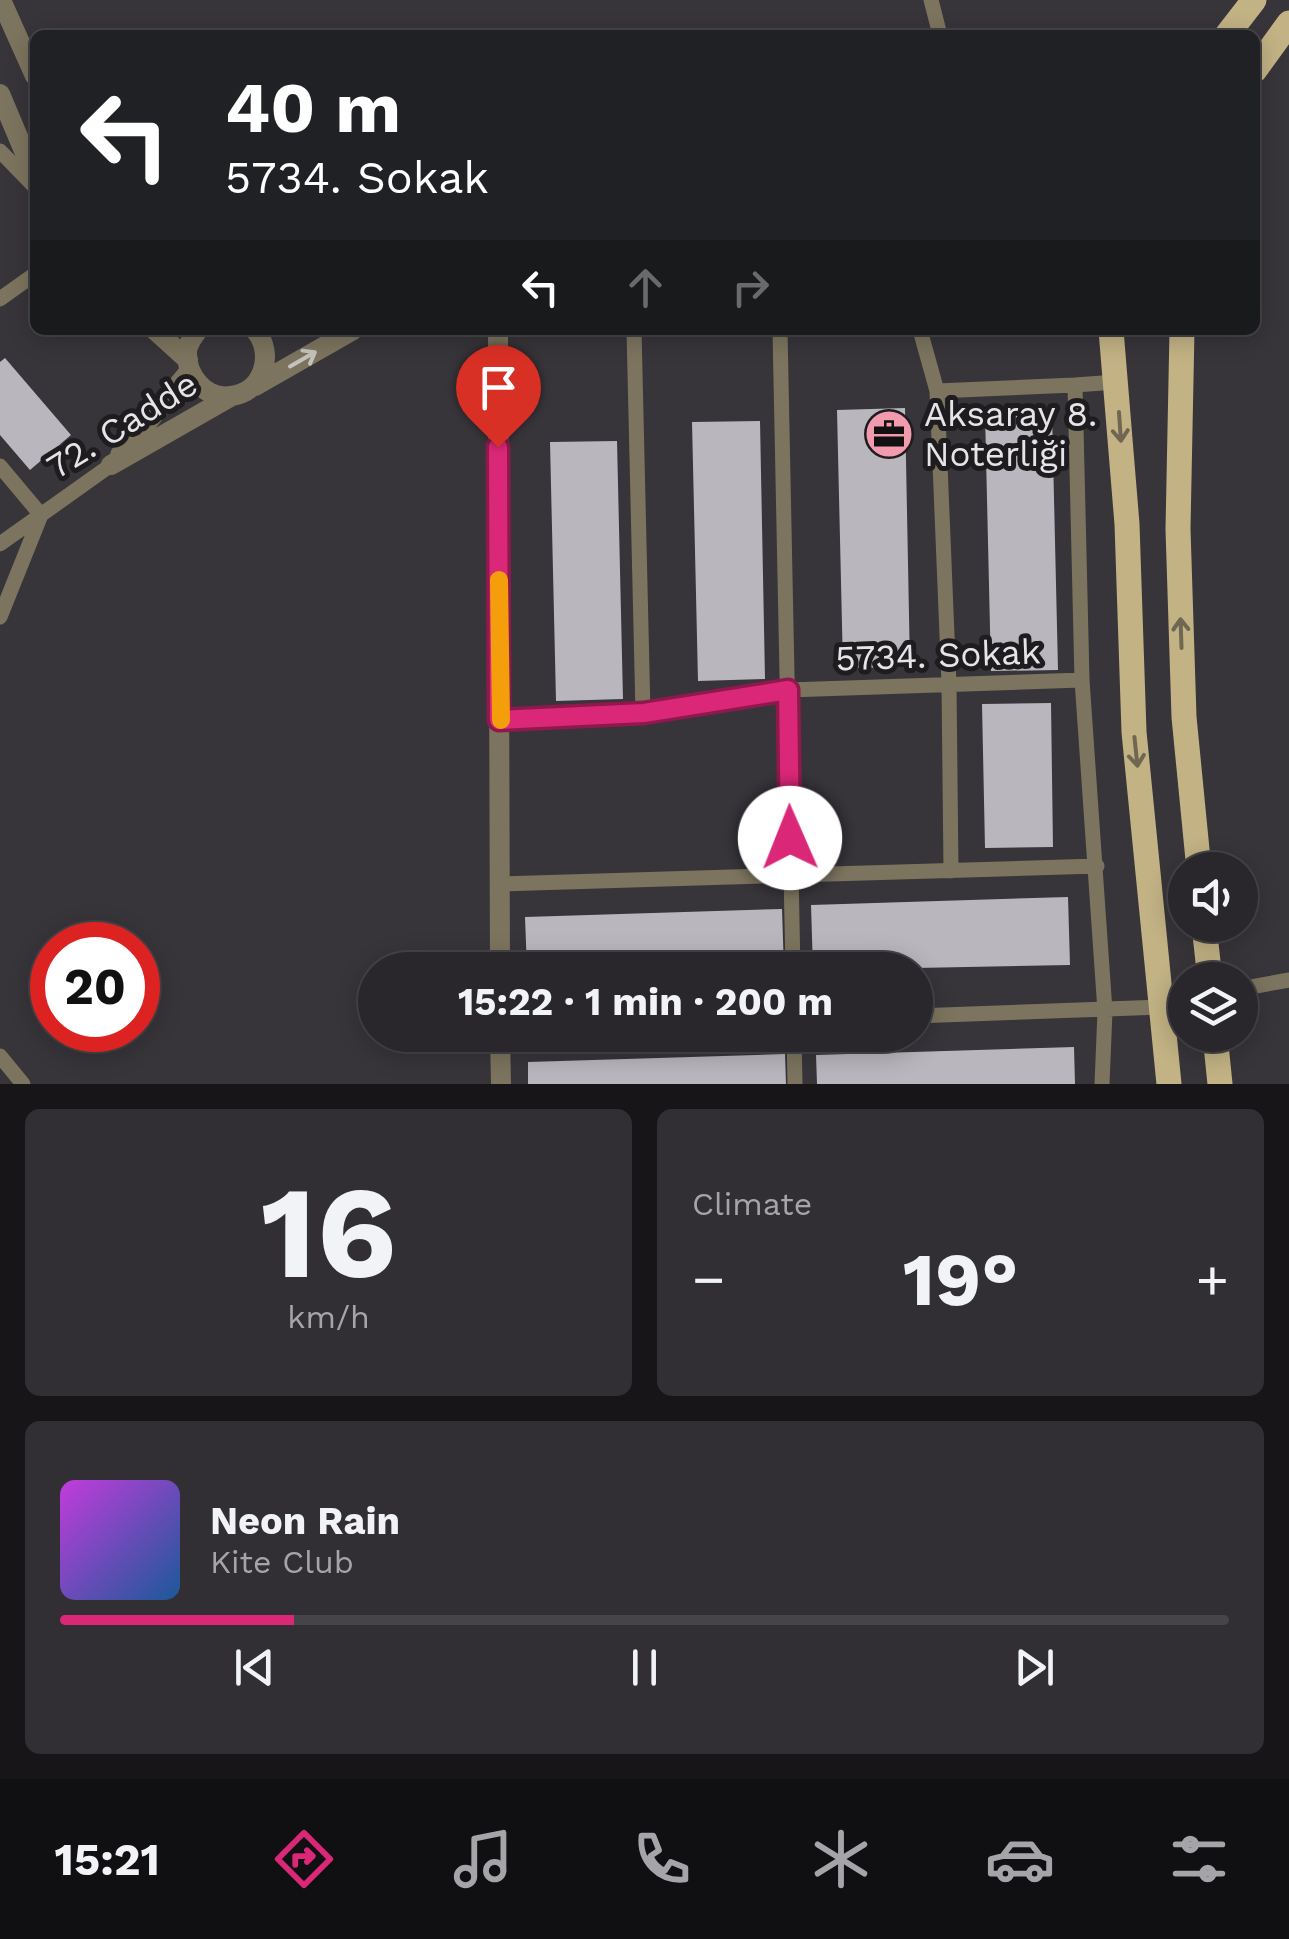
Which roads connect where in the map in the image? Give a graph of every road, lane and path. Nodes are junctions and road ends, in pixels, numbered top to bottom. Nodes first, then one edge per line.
1 (1, 0) edge
2 (931, 0) edge
3 (1254, 0) edge
4 (1289, 23) edge
5 (939, 30) edge
6 (1231, 30) edge
7 (1260, 63) edge
8 (30, 65) edge
9 (0, 94) edge
10 (0, 152) edge
11 (30, 165) edge
12 (30, 182) edge
13 (30, 278) edge
14 (0, 300) edge
15 (160, 335) edge
16 (195, 335) edge
17 (260, 335) edge
18 (344, 335) edge
19 (498, 335) edge
20 (634, 335) edge
21 (780, 335) edge
22 (921, 335) edge
23 (1111, 335) edge
24 (1182, 335) edge
25 (189, 366) junction
26 (1116, 382) junction
27 (1075, 385) junction
28 (253, 387) junction
29 (937, 391) junction
30 (230, 397) junction
31 (111, 465) junction
32 (0, 466) edge
33 (41, 515) junction
34 (0, 544) edge
35 (0, 618) edge
36 (1082, 680) junction
37 (949, 684) junction
38 (788, 690) junction
39 (644, 713) junction
40 (499, 720) junction
41 (1197, 852) edge
42 (1097, 866) junction
43 (951, 871) junction
44 (791, 876) junction
45 (500, 884) junction
46 (500, 952) edge
47 (793, 952) edge
48 (1289, 980) edge
49 (1258, 986) edge
50 (1162, 1007) junction
51 (1105, 1011) junction
52 (933, 1016) edge
53 (500, 1052) edge
54 (795, 1052) edge
55 (1217, 1052) edge
56 (0, 1056) edge
57 (24, 1084) edge
58 (500, 1084) edge
59 (796, 1084) edge
60 (1102, 1084) edge
61 (1170, 1084) edge
62 (1220, 1084) edge

1 - 8 street
2 - 5 lane
3 - 6 main road
4 - 7 main road
9 - 11 street
10 - 12 lane
13 - 14 lane
15 - 25 street
16 - 25 street
17 - 28 street
28 -> 18 street, 72. Cadde
19 - 40 street
20 - 39 lane
21 - 38 lane
22 - 29 lane
23 - 26 main road
41 -> 24 main road
25 - 30 street
25 - 31 street
26 - 27 lane
26 -> 50 main road
27 - 29 lane
27 - 36 lane
28 - 30 street, 72. Cadde
29 - 37 lane
30 - 31 street, 72. Cadde
31 - 33 lane, 72. Cadde
32 - 33 lane
33 - 34 lane, 72. Cadde
33 - 35 lane
36 - 37 lane, 5734. Sokak
36 - 42 lane
37 - 38 lane, 5734. Sokak
37 - 43 lane
38 - 39 lane, 5734. Sokak
38 - 44 lane
39 - 40 lane, 5734. Sokak
40 - 45 street
42 - 43 lane
42 - 51 lane
43 - 44 lane
44 - 45 lane
44 - 47 lane
45 - 46 street
48 - 49 lane
50 - 51 lane
50 - 61 main road
51 - 52 lane
51 - 60 lane
53 - 58 street
54 - 59 lane
55 - 62 main road
56 - 57 lane

